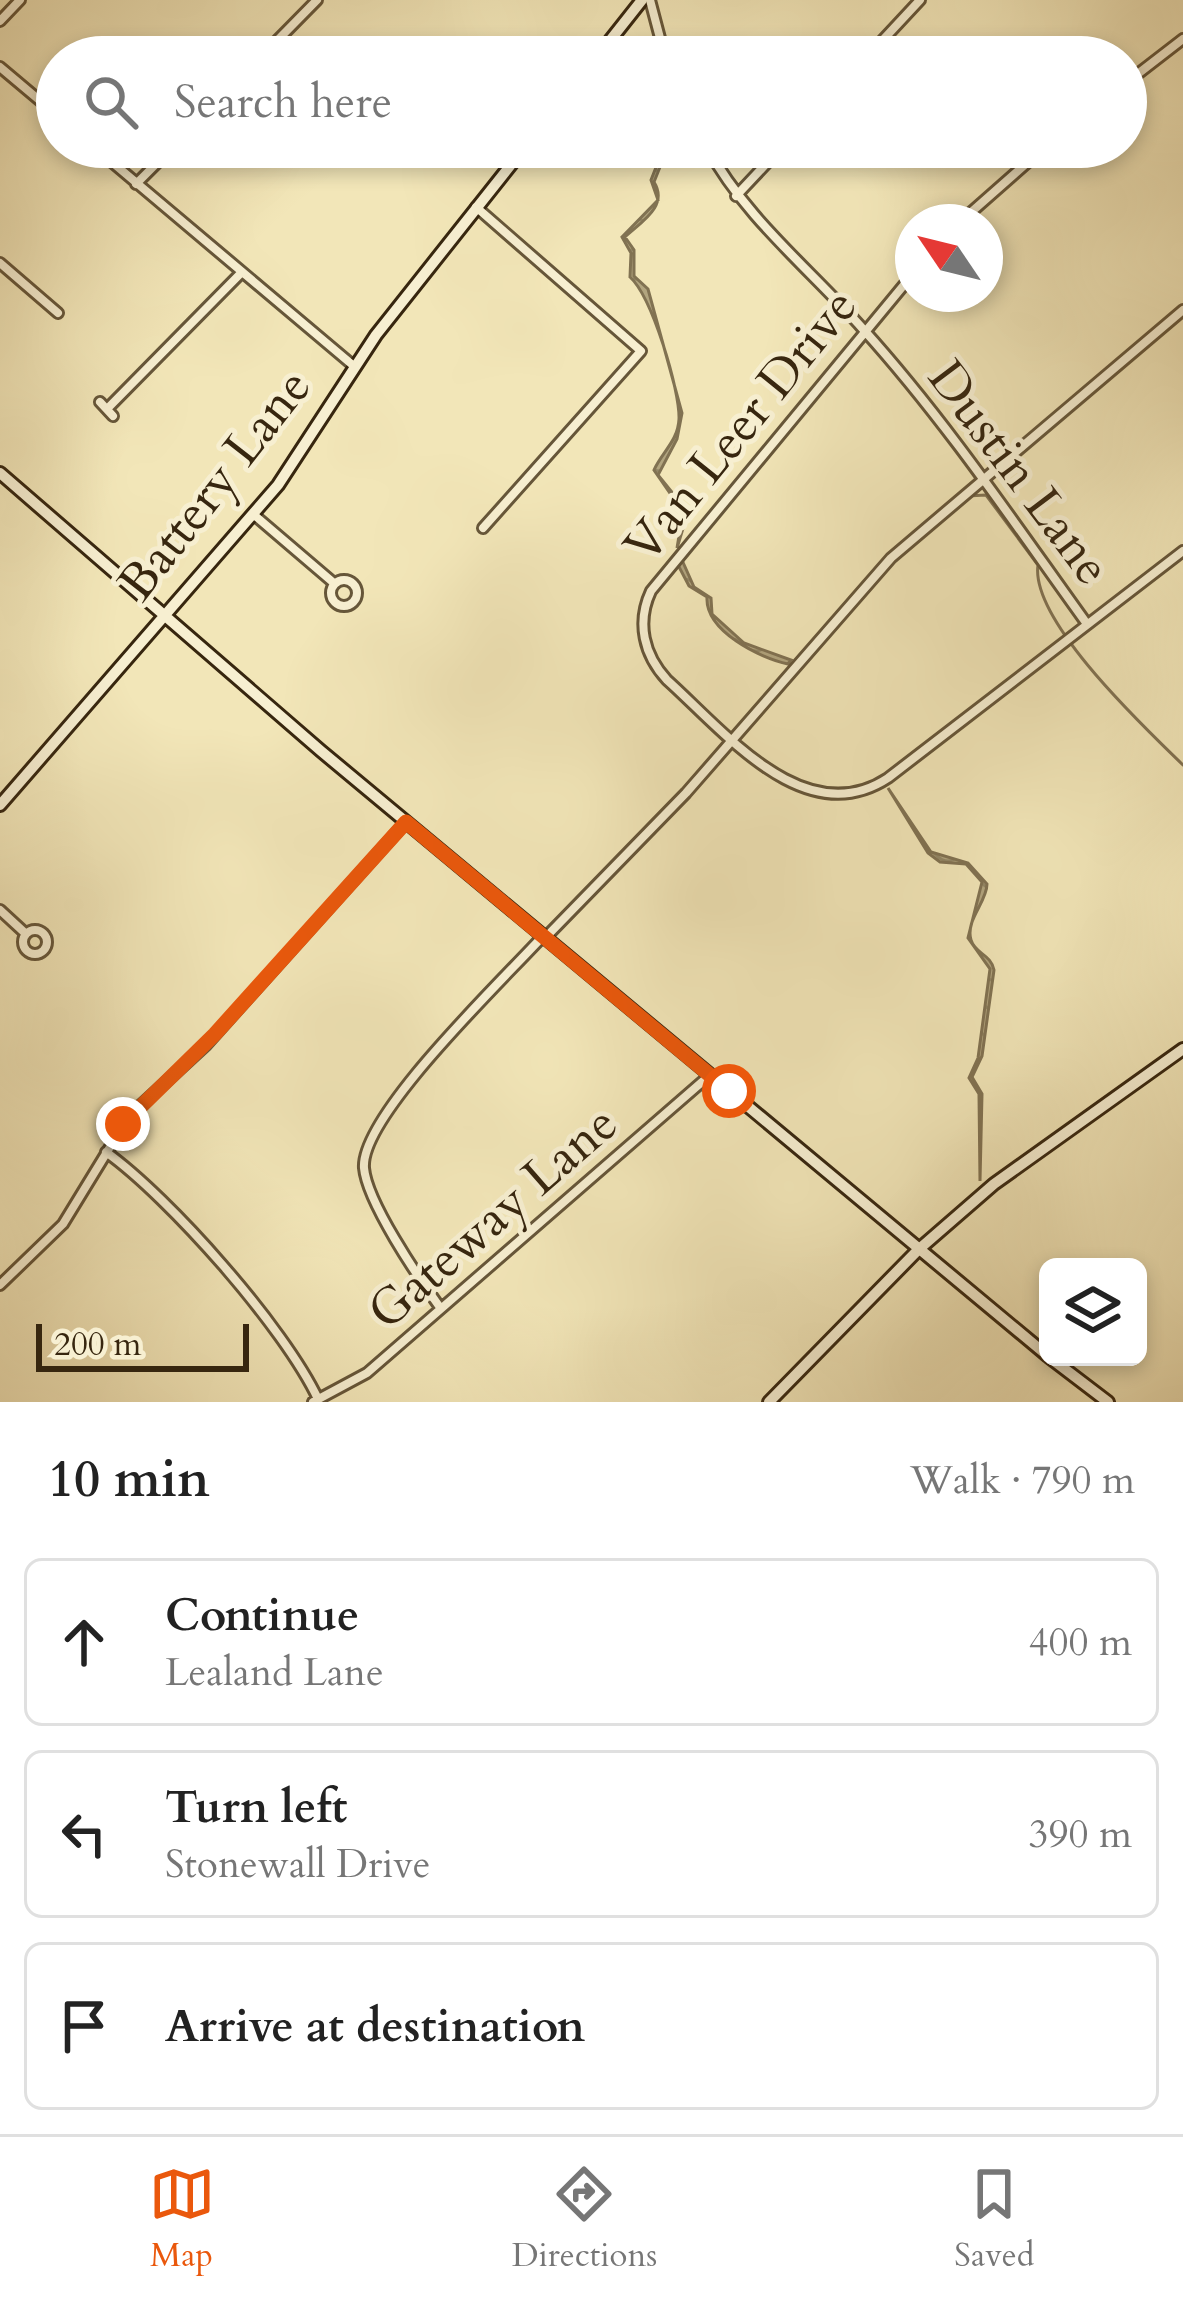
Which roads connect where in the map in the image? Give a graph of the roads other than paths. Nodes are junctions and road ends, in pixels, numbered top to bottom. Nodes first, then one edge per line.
1 (20, 0) edge
2 (317, 0) edge
3 (646, 0) edge
4 (920, 0) edge
5 (0, 21) edge
6 (282, 36) edge
7 (615, 36) edge
8 (658, 36) edge
9 (887, 36) edge
10 (1183, 39) edge
11 (0, 67) edge
12 (1147, 67) edge
13 (36, 98) edge
14 (118, 168) edge
15 (152, 168) edge
16 (508, 168) edge
17 (719, 168) edge
18 (762, 168) edge
19 (1021, 168) edge
20 (136, 184) junction
21 (736, 196) junction
22 (980, 204) edge
23 (476, 207) junction
24 (0, 262) edge
25 (241, 273) junction
26 (895, 295) edge
27 (1183, 310) edge
28 (58, 313) dead end
29 (865, 330) junction
30 (355, 367) junction
31 (107, 409) dead end
32 (0, 473) edge
33 (983, 478) junction
34 (253, 514) junction
35 (484, 528) dead end
36 (1183, 551) edge
37 (335, 584) dead end
38 (165, 616) junction
39 (1087, 624) junction
40 (734, 738) junction
41 (0, 805) edge
42 (406, 822) junction
43 (0, 910) edge
44 (26, 934) dead end
45 (544, 938) junction
46 (1183, 1049) edge
47 (710, 1075) junction
48 (106, 1152) junction
49 (918, 1250) junction
50 (0, 1285) edge
51 (439, 1306) junction
52 (1039, 1350) edge
53 (1060, 1366) edge
54 (316, 1400) edge
55 (769, 1402) edge
56 (1108, 1402) edge

1 - 5 street
2 - 6 street
3 - 7 street
3 - 8 street
4 - 9 street
10 - 12 street
11 - 13 street
14 - 20 street
15 - 20 street
16 - 23 street, Battery Lane
17 - 21 street, Dustin Lane
18 - 21 street
19 - 22 street
20 - 25 street
21 - 29 street, Dustin Lane
23 - 30 street, Battery Lane
23 - 35 street
24 - 28 street
25 - 30 street
25 - 31 street
26 - 29 street, Van Leer Drive
27 - 33 street
29 - 33 street, Dustin Lane
29 - 40 street, Van Leer Drive
30 - 34 street, Battery Lane
32 - 38 street
33 - 39 street, Dustin Lane
33 - 40 street
34 - 37 street
34 - 38 street, Battery Lane
36 - 39 street, Van Leer Drive
38 - 41 street, Battery Lane
38 - 42 street
39 - 40 street, Van Leer Drive
40 - 45 street
42 - 45 street
42 - 48 street
43 - 44 street
45 - 47 street
45 - 51 street
46 - 49 street
47 - 49 street
47 - 51 street, Gateway Lane
48 - 50 street
48 - 54 street
49 - 52 street
49 - 55 street
51 - 54 street, Gateway Lane
53 - 56 street

